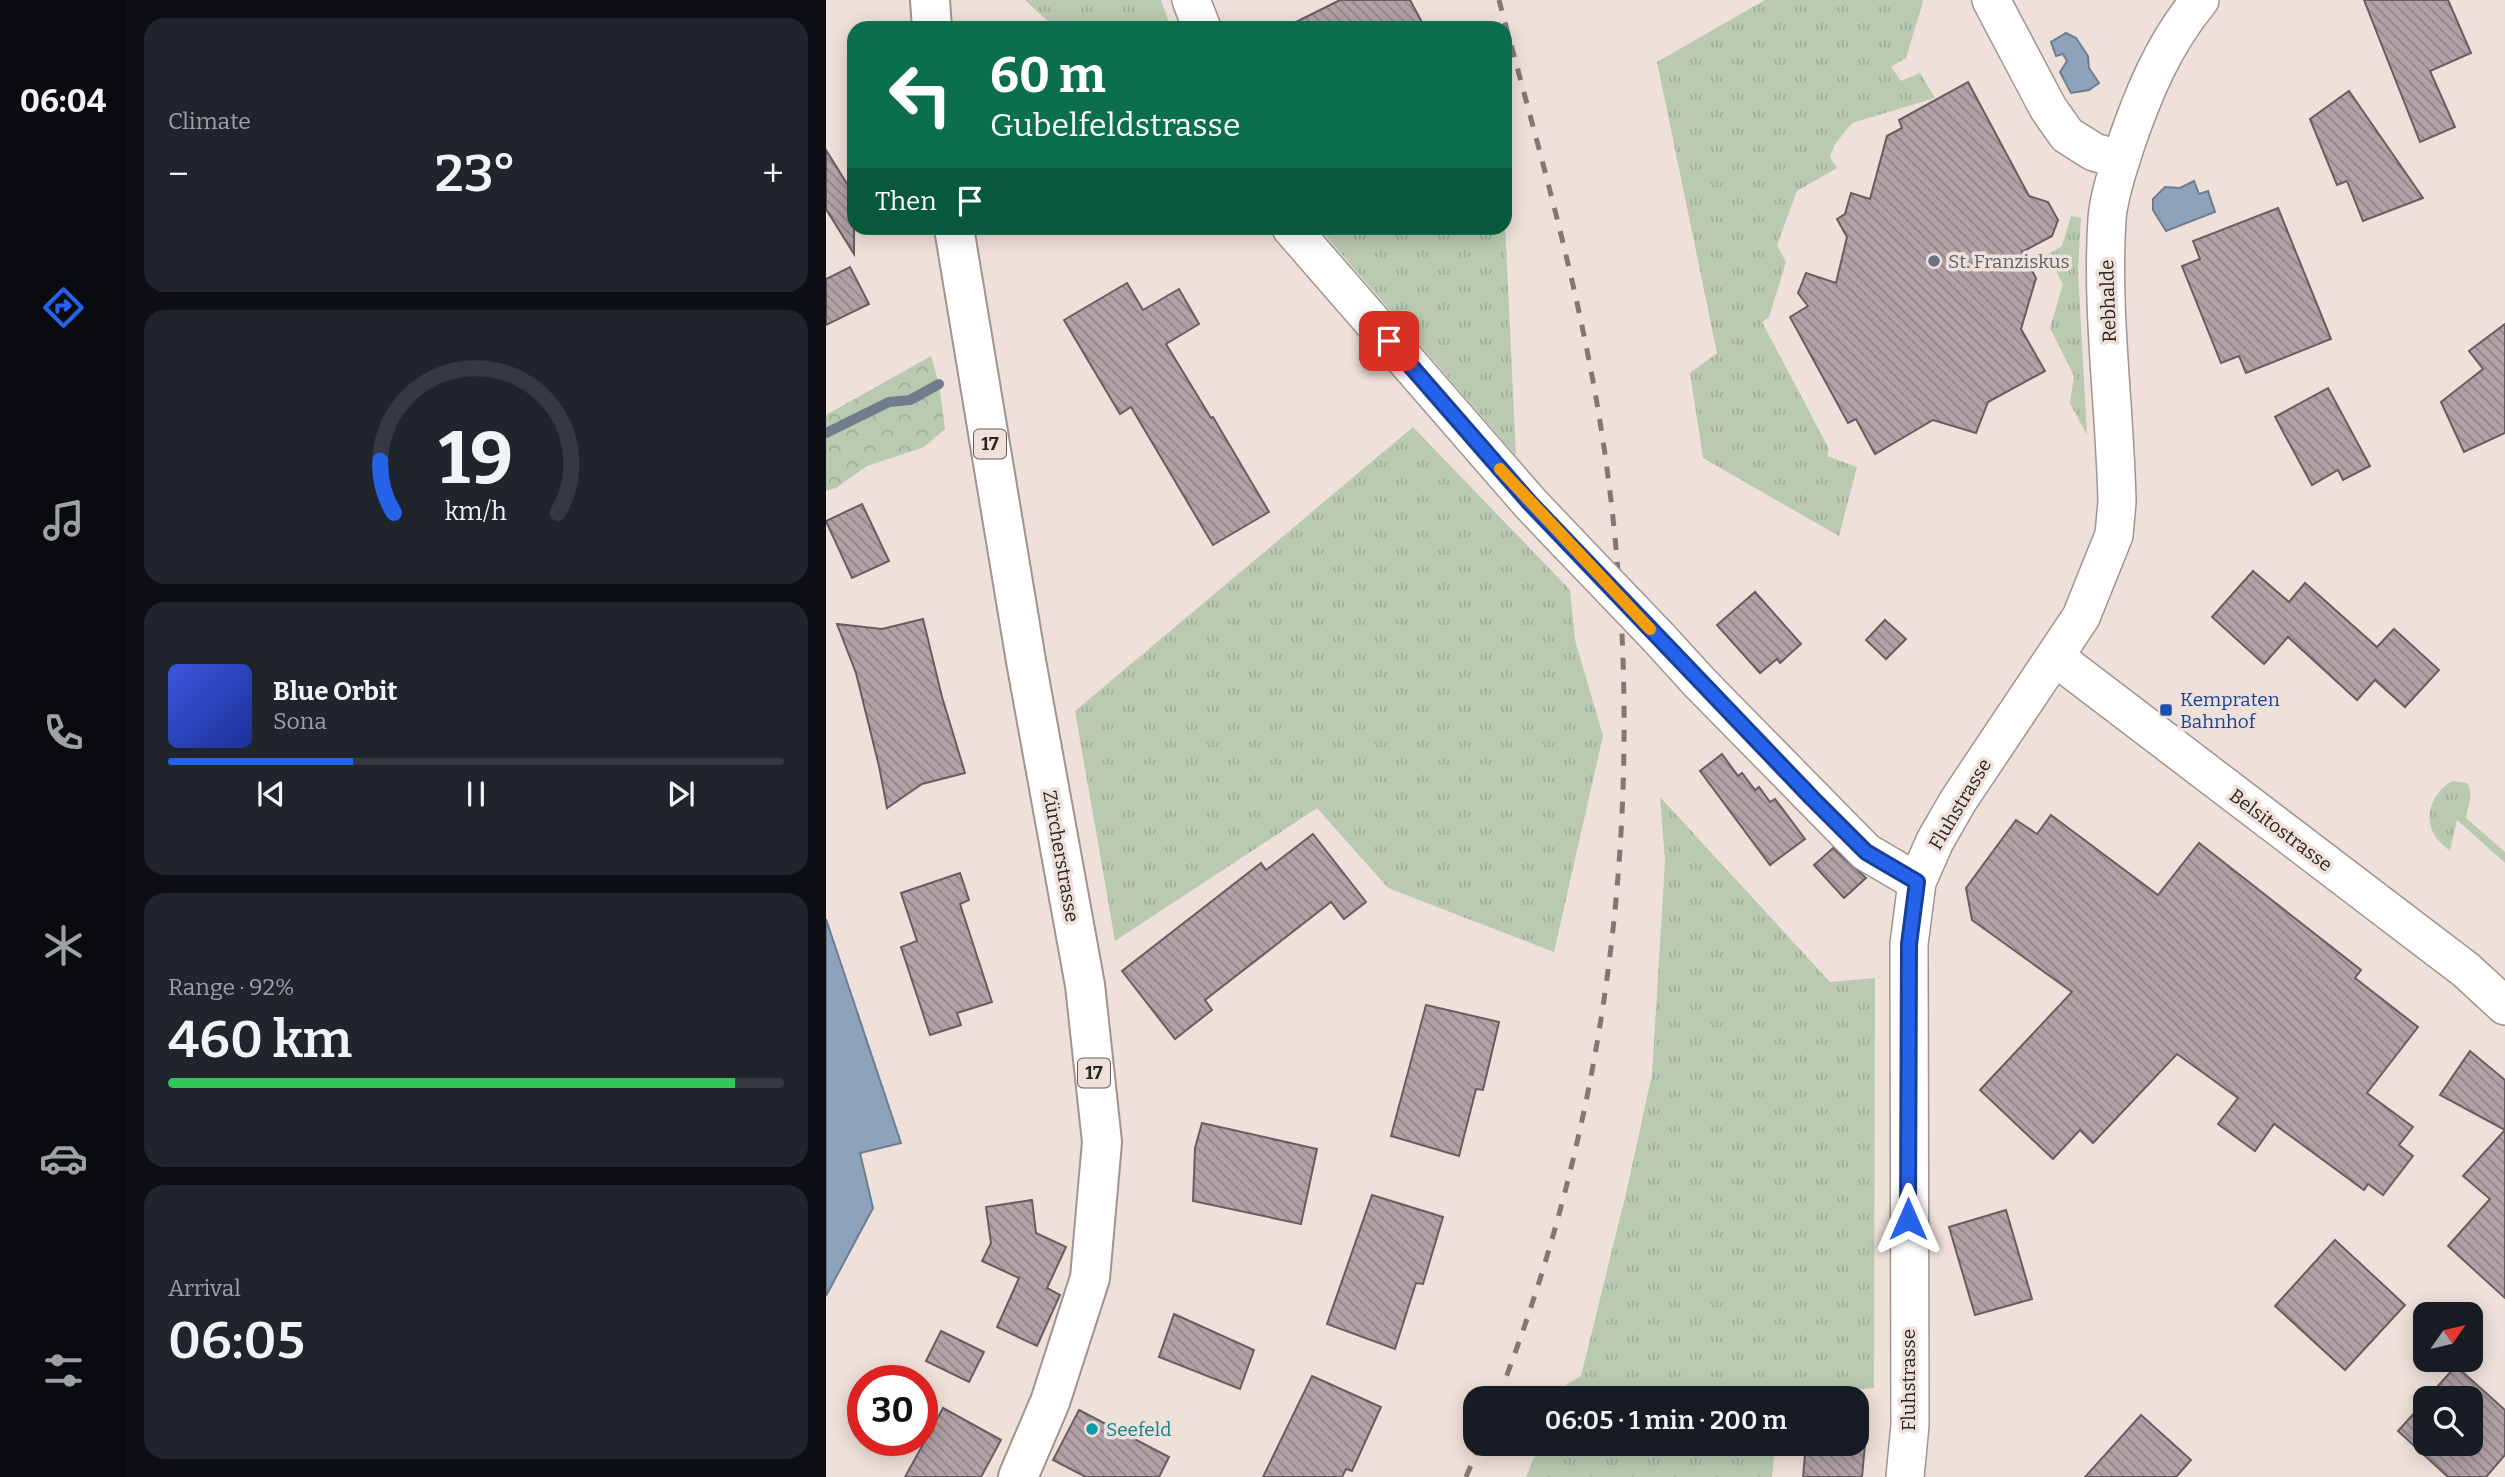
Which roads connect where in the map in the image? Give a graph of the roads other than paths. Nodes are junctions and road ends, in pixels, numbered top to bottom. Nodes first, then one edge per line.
1 (930, 0) edge
2 (1191, 0) edge
3 (1992, 0) edge
4 (2200, 0) edge
5 (932, 21) edge
6 (1199, 21) edge
7 (2121, 160) junction
8 (955, 235) edge
9 (1297, 235) edge
10 (2081, 617) joint
11 (2055, 657) junction
12 (1917, 882) junction
13 (2505, 1006) edge
14 (1018, 1477) edge
15 (1905, 1477) edge

1 - 5 main road
2 - 6 street
3 - 7 street
4 - 7 street, Rebhalde
7 - 10 street, Rebhalde
8 - 14 main road, Zürcherstrasse / 17
9 - 12 street, bridge
10 - 11 street, Fluhstrasse
11 - 12 street, Fluhstrasse
11 - 13 street, Belsitostrasse
12 - 15 street, Fluhstrasse

